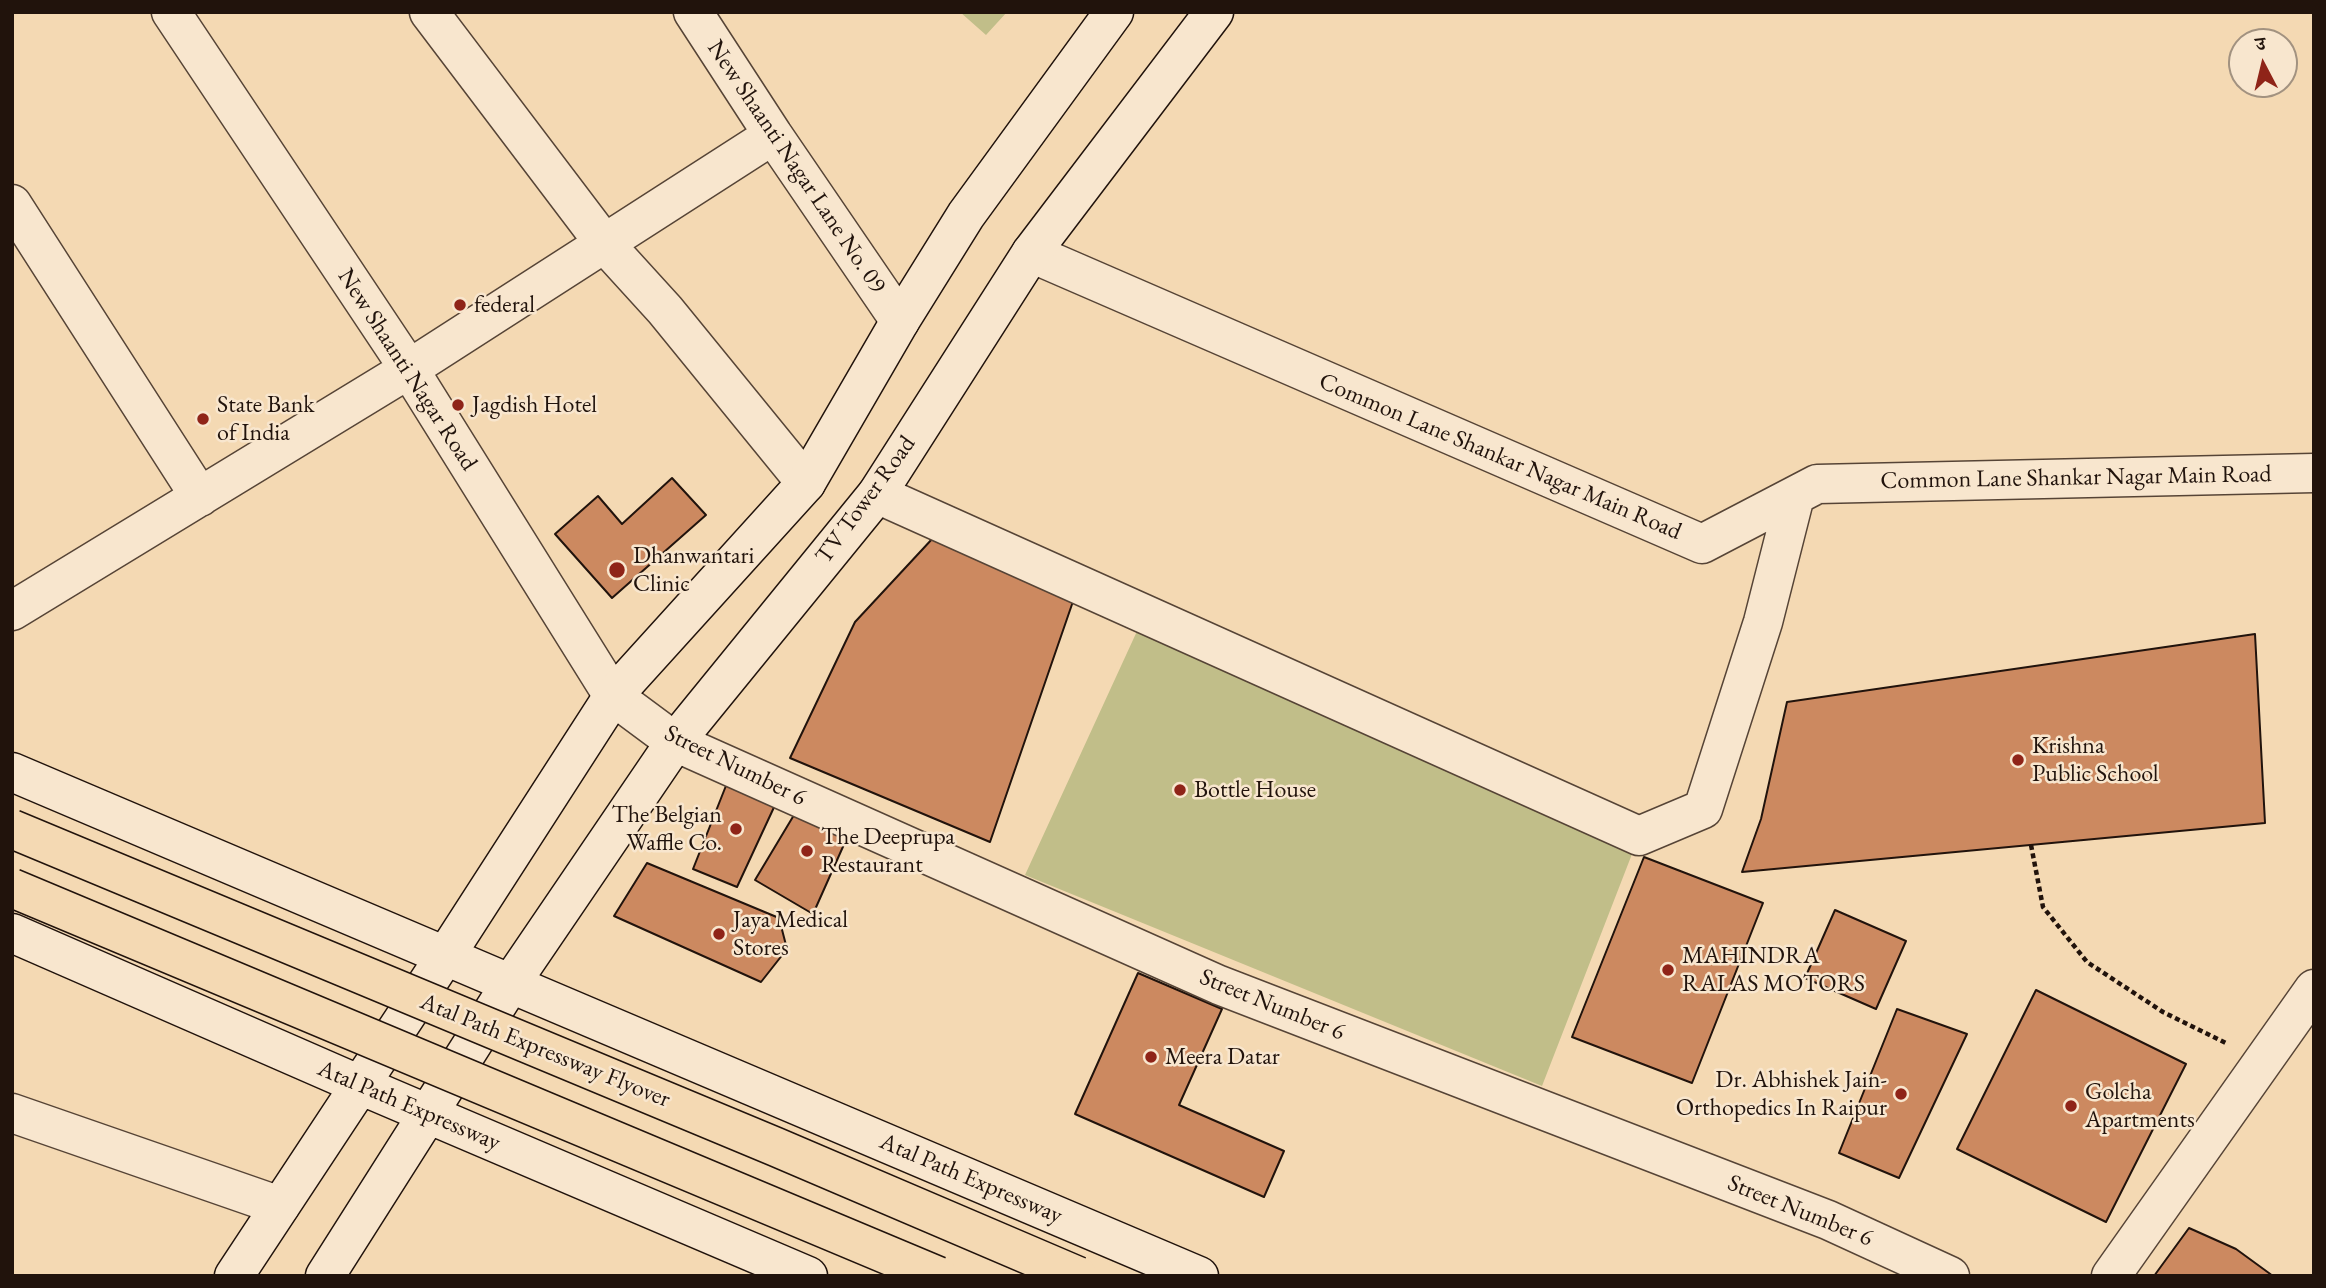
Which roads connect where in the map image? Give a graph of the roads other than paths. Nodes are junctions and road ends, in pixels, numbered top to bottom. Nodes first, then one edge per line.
1 (171, 12) edge
2 (429, 12) edge
3 (693, 12) edge
4 (1114, 12) edge
5 (1214, 12) edge
6 (772, 135) junction
7 (12, 204) edge
8 (604, 243) junction
9 (1031, 253) junction
10 (900, 321) junction
11 (409, 369) junction
12 (2314, 473) edge
13 (806, 482) junction
14 (877, 494) junction
15 (1795, 496) junction
16 (200, 497) junction
17 (12, 611) edge
18 (613, 696) junction
19 (675, 742) junction
20 (12, 772) edge
21 (12, 829) edge
22 (12, 888) edge
23 (12, 933) edge
24 (446, 955) junction
25 (511, 983) junction
26 (2311, 997) edge
27 (360, 1085) junction
28 (12, 1113) edge
29 (428, 1114) junction
30 (280, 1206) junction
31 (234, 1276) edge
32 (325, 1276) edge
33 (808, 1276) edge
34 (938, 1276) edge
35 (1078, 1276) edge
36 (1199, 1276) edge
37 (1950, 1276) edge
38 (2111, 1276) edge

1 - 11 street, New Shaanti Nagar Road
2 - 8 street
3 - 6 street, New Shaanti Nagar Lane No. 09
4 - 10 street
5 - 9 street, TV Tower Road
6 - 8 street
6 - 10 street, New Shaanti Nagar Lane No. 09
7 - 16 street
8 - 11 street
8 - 13 street
9 - 14 street, TV Tower Road
9 - 15 street, Common Lane Shankar Nagar Main Road
10 - 13 street
11 - 16 street
11 - 18 street, New Shaanti Nagar Road
12 - 15 street, Common Lane Shankar Nagar Main Road
13 - 18 street
14 - 15 street
14 - 19 street, TV Tower Road
16 - 17 street
18 - 19 street, Street Number 6
18 - 24 street
19 - 25 street, TV Tower Road
19 - 37 street, Street Number 6
20 - 24 street, Atal Path Expressway
21 - 35 highway, Atal Path Expressway Flyover, bridge
22 - 34 highway, bridge
23 - 27 street, Atal Path Expressway
24 - 25 street, Atal Path Expressway
24 - 27 street
25 - 29 street, TV Tower Road
25 - 36 street, Atal Path Expressway
26 - 38 street
27 - 29 street, Atal Path Expressway
27 - 30 street
28 - 30 street
29 - 32 street, TV Tower Road
29 - 33 street, Atal Path Expressway
30 - 31 street

